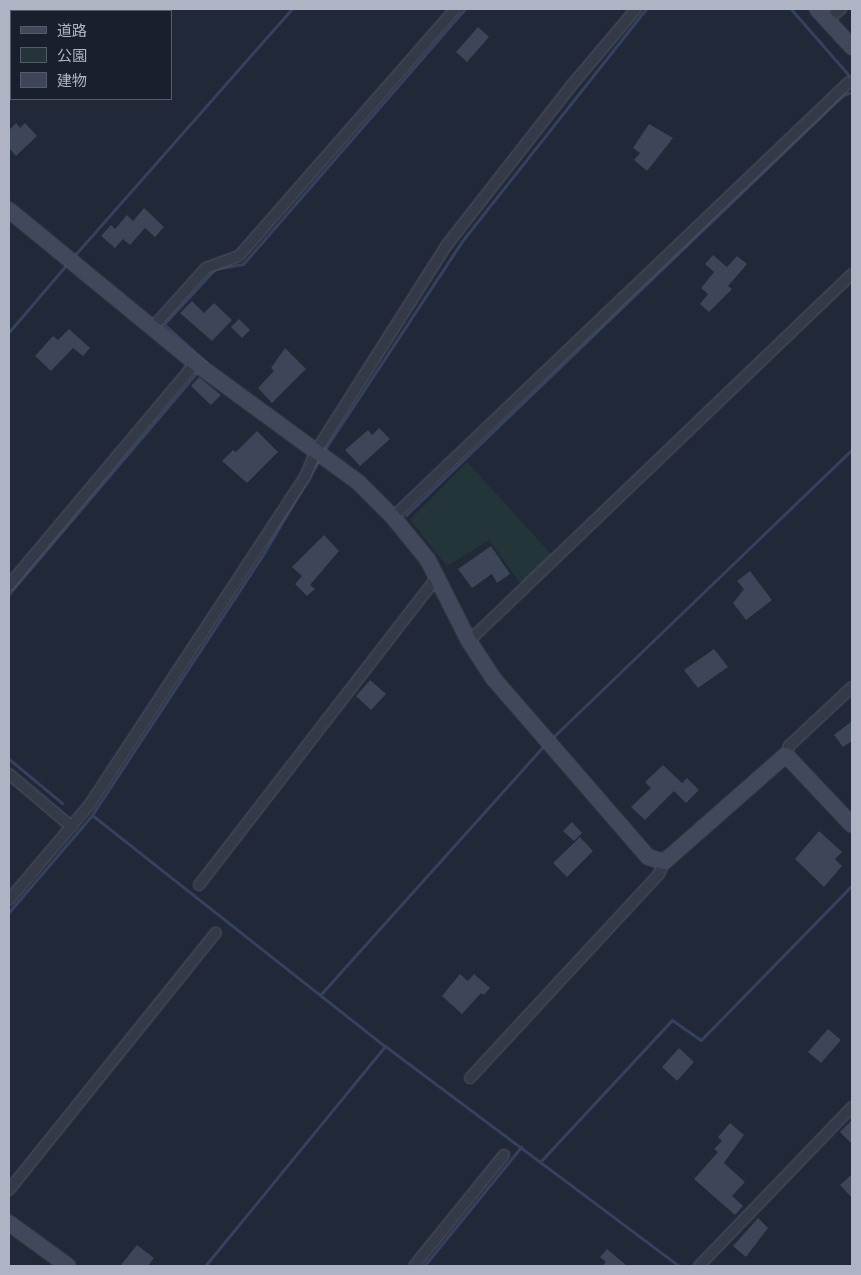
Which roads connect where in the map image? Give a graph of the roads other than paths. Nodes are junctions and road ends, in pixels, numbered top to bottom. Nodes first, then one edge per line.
1 (455, 9) edge
2 (636, 9) edge
3 (817, 9) edge
4 (841, 9) edge
5 (828, 20) junction
6 (852, 48) edge
7 (849, 82) dead end
8 (9, 210) edge
9 (852, 274) edge
10 (151, 329) junction
11 (199, 367) junction
12 (320, 454) junction
13 (394, 516) junction
14 (437, 577) junction
15 (9, 585) edge
16 (469, 641) junction
17 (852, 687) edge
18 (786, 755) junction
19 (9, 774) edge
20 (852, 825) edge
21 (72, 827) junction
22 (664, 862) junction
23 (200, 885) dead end
24 (9, 900) edge
25 (216, 933) dead end
26 (470, 1078) dead end
27 (852, 1107) edge
28 (504, 1155) dead end
29 (9, 1190) edge
30 (9, 1223) edge
31 (68, 1266) edge
32 (414, 1266) edge
33 (698, 1266) edge

1 - 10 street
2 - 12 street
3 - 5 street
4 - 5 street
5 - 6 street
7 - 13 street
8 - 10 street
9 - 16 street
10 - 11 street
11 - 12 street
11 - 15 street
12 - 13 street
12 - 21 street
13 - 14 street
14 - 16 street
14 - 23 street
16 - 22 street
17 - 18 street
18 - 20 street
18 - 22 street
19 - 21 street
21 - 24 street
22 - 26 street
25 - 29 street
27 - 33 street
28 - 32 street
30 - 31 street

